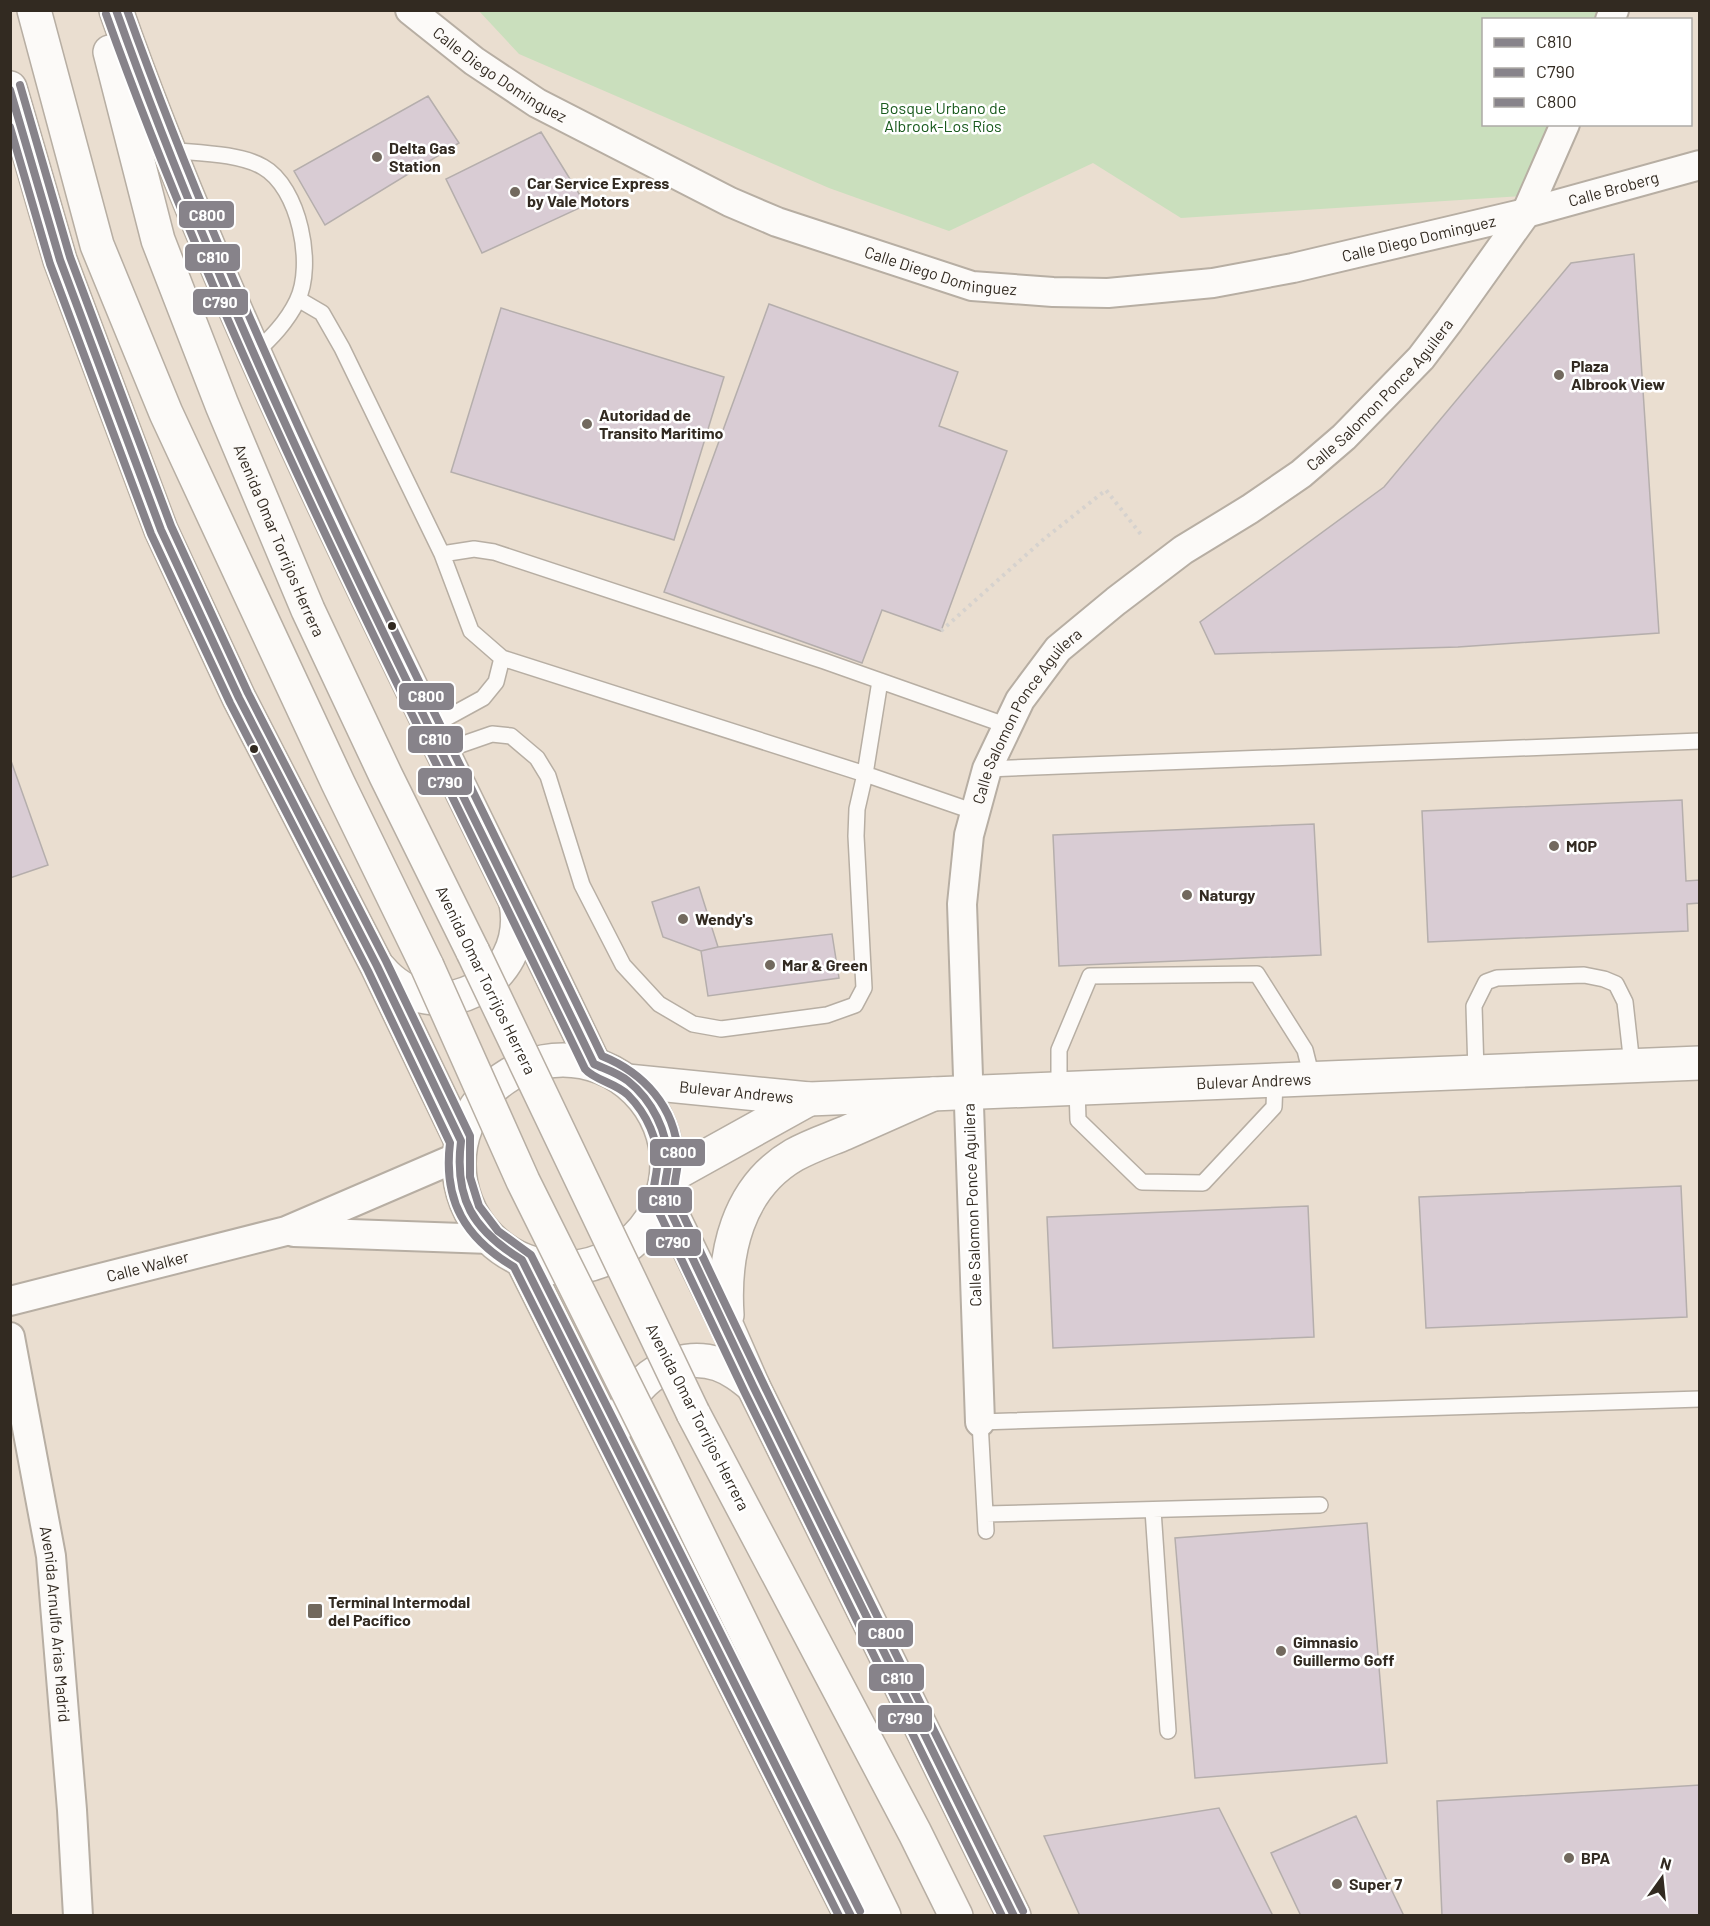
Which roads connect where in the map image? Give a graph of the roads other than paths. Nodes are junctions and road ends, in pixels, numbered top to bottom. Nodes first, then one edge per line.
1 (34, 10) edge
2 (99, 10) edge
3 (116, 10) edge
4 (410, 10) edge
5 (10, 88) edge
6 (1564, 126) edge
7 (168, 150) junction
8 (1700, 165) edge
9 (1526, 213) junction
10 (298, 298) junction
11 (254, 354) junction
12 (442, 554) junction
13 (502, 658) junction
14 (880, 681) junction
15 (1008, 726) junction
16 (437, 739) junction
17 (1700, 741) edge
18 (987, 770) junction
19 (865, 774) junction
20 (975, 812) junction
21 (516, 900) junction
22 (377, 966) junction
23 (1700, 1063) edge
24 (594, 1064) junction
25 (1632, 1065) junction
26 (1476, 1072) junction
27 (1312, 1078) junction
28 (1275, 1080) junction
29 (627, 1081) junction
30 (1068, 1089) junction
31 (968, 1093) junction
32 (933, 1094) junction
33 (809, 1099) junction
34 (459, 1149) junction
35 (665, 1187) junction
36 (286, 1231) junction
37 (490, 1239) junction
38 (522, 1260) junction
39 (10, 1301) edge
40 (728, 1329) junction
41 (10, 1337) edge
42 (753, 1386) junction
43 (1700, 1400) edge
44 (980, 1422) junction
45 (623, 1458) junction
46 (1320, 1505) dead end
47 (1153, 1510) junction
48 (986, 1514) junction
49 (986, 1531) dead end
50 (1168, 1731) dead end
51 (78, 1916) edge
52 (851, 1916) edge
53 (884, 1916) edge
54 (956, 1916) edge
55 (1014, 1916) edge

1 - 53 main road, bridge
2 - 54 main road, Avenida Omar Torrijos Herrera, bridge
3 - 7 main road
4 - 9 street, Calle Diego Dominguez
5 - 22 main road
6 - 9 street, Calle Salomon Ponce Aguilera
7 - 10 lane
7 - 11 main road
8 - 9 street, Calle Broberg
9 - 15 street, Calle Salomon Ponce Aguilera
10 - 11 lane
10 - 12 lane
11 - 16 main road
12 - 13 lane
12 - 14 lane
13 - 16 lane
13 - 19 lane
14 - 15 lane
14 - 19 lane
15 - 18 street, Calle Salomon Ponce Aguilera
16 - 19 lane
16 - 21 main road
17 - 18 lane
18 - 20 street, Calle Salomon Ponce Aguilera
19 - 20 lane
20 - 31 street, Calle Salomon Ponce Aguilera
21 - 22 main road
21 - 24 main road
22 - 34 main road
23 - 25 main road, Bulevar Andrews
24 - 29 main road
24 - 34 main road
25 - 26 main road, Bulevar Andrews
25 - 26 lane
26 - 27 main road, Bulevar Andrews
27 - 28 main road, Bulevar Andrews
27 - 30 lane
28 - 30 main road, Bulevar Andrews
28 - 30 lane
29 - 33 main road, Bulevar Andrews
29 - 35 main road
30 - 31 main road, Bulevar Andrews
31 - 32 main road, Bulevar Andrews
31 - 44 street, Calle Salomon Ponce Aguilera
32 - 33 main road, Bulevar Andrews
32 - 40 main road
33 - 35 main road, Bulevar Andrews
34 - 36 street, Calle Walker
34 - 37 main road
35 - 38 main road
35 - 40 main road
36 - 37 street, Calle Walker
36 - 39 street, Calle Walker
37 - 38 main road
38 - 45 main road
40 - 42 main road
41 - 51 street, Avenida Arnulfo Arias Madrid
42 - 45 main road
42 - 55 main road
43 - 44 lane
44 - 48 lane
45 - 52 main road
46 - 47 lane
47 - 48 lane
47 - 50 lane
48 - 49 lane

